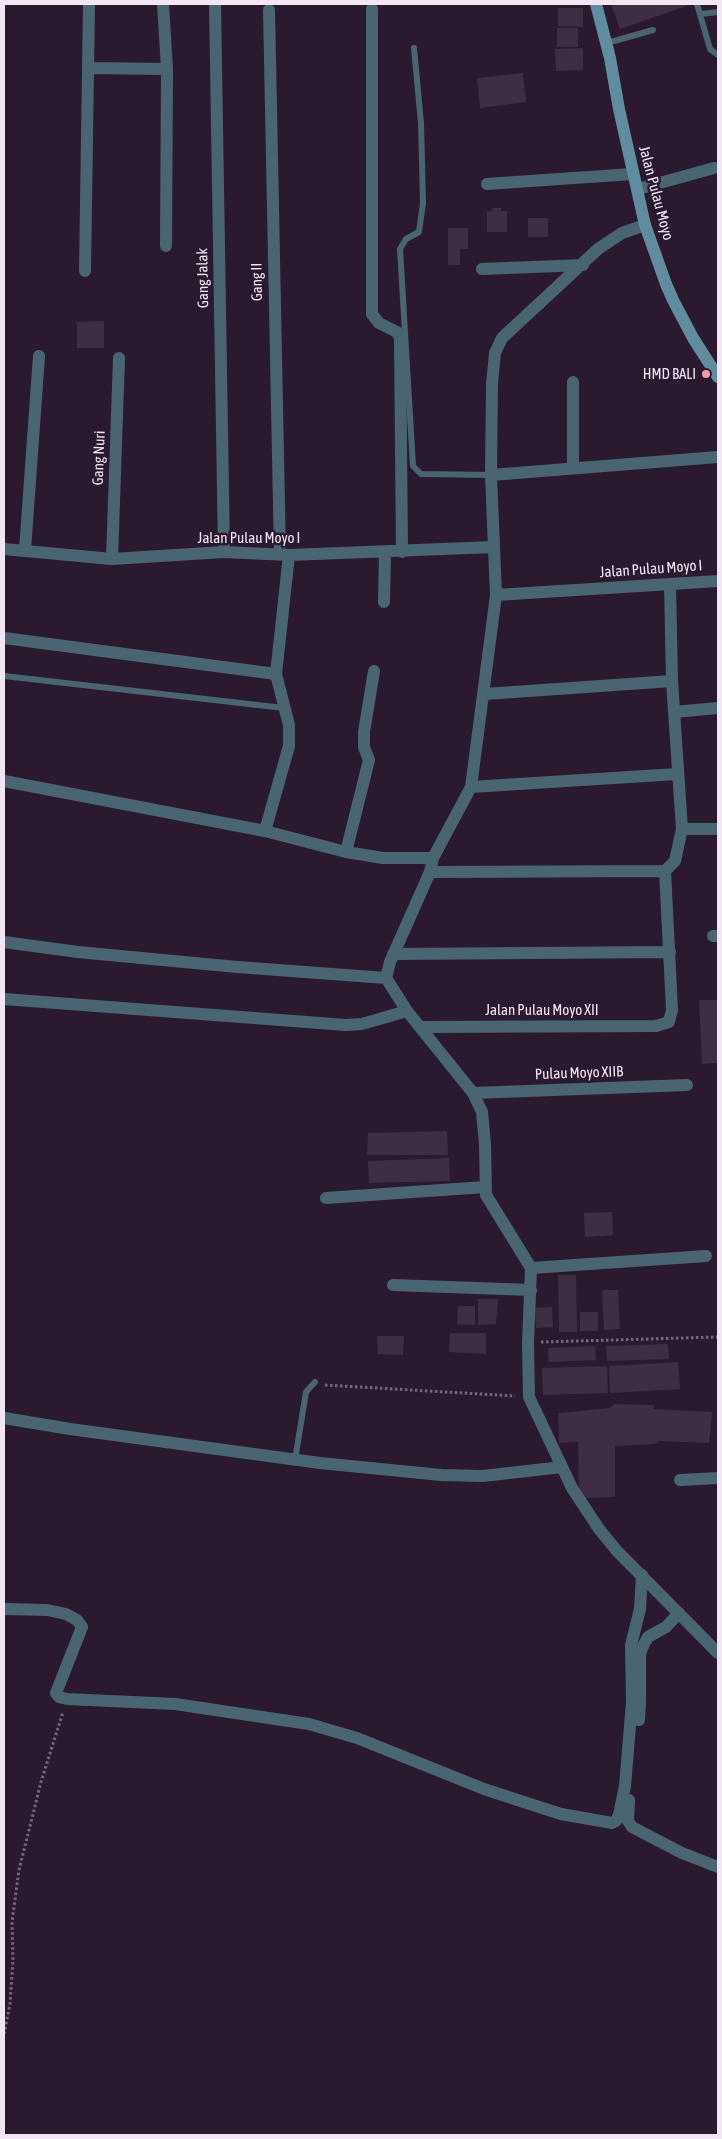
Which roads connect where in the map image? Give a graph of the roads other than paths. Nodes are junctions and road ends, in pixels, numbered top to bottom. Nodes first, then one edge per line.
1 (89, 4) edge
2 (163, 4) edge
3 (215, 4) edge
4 (596, 4) edge
5 (698, 4) edge
6 (372, 9) dead end
7 (269, 10) dead end
8 (718, 12) edge
9 (700, 14) junction
10 (653, 30) dead end
11 (607, 43) junction
12 (414, 48) dead end
13 (718, 56) edge
14 (88, 68) junction
15 (167, 69) junction
16 (714, 168) dead end
17 (632, 174) junction
18 (487, 184) dead end
19 (638, 189) junction
20 (645, 225) junction
21 (166, 246) dead end
22 (582, 265) junction
23 (482, 269) dead end
24 (85, 271) dead end
25 (39, 356) dead end
26 (119, 358) dead end
27 (718, 378) edge
28 (573, 382) dead end
29 (718, 456) edge
30 (573, 468) junction
31 (491, 475) junction
32 (494, 547) junction
33 (4, 549) edge
34 (25, 550) junction
35 (224, 552) junction
36 (385, 552) junction
37 (402, 552) junction
38 (284, 555) junction
39 (112, 559) junction
40 (718, 581) edge
41 (670, 584) junction
42 (496, 595) junction
43 (384, 602) dead end
44 (4, 638) edge
45 (374, 671) dead end
46 (276, 674) junction
47 (4, 676) edge
48 (672, 681) junction
49 (484, 694) junction
50 (284, 708) junction
51 (718, 708) edge
52 (674, 712) junction
53 (677, 774) junction
54 (4, 781) edge
55 (471, 787) junction
56 (682, 829) junction
57 (718, 829) edge
58 (265, 831) junction
59 (346, 852) junction
60 (422, 859) junction
61 (665, 871) junction
62 (430, 872) junction
63 (4, 942) edge
64 (670, 952) junction
65 (393, 954) junction
66 (386, 978) junction
67 (4, 999) edge
68 (407, 1010) junction
69 (420, 1027) junction
70 (687, 1085) dead end
71 (473, 1093) junction
72 (477, 1187) junction
73 (326, 1198) dead end
74 (706, 1256) dead end
75 (531, 1268) junction
76 (392, 1285) dead end
77 (531, 1290) junction
78 (315, 1382) road end
79 (4, 1418) edge
80 (295, 1460) junction
81 (562, 1467) junction
82 (718, 1478) edge
83 (680, 1480) dead end
84 (642, 1575) junction
85 (4, 1609) edge
86 (673, 1620) junction
87 (718, 1653) edge
88 (718, 1867) edge

1 - 14 street
2 - 15 street
3 - 35 street, Gang Jalak
4 - 11 street, Jalan Pulau Moyo
5 - 9 lane
6 - 37 street
7 - 38 street, Gang II
8 - 9 lane
9 - 13 lane
10 - 11 lane
11 - 17 street, Jalan Pulau Moyo
12 - 31 lane
14 - 15 street
14 - 24 street
15 - 21 street
16 - 19 street
17 - 18 street
17 - 19 street, Jalan Pulau Moyo
19 - 20 street, Jalan Pulau Moyo
20 - 22 street
20 - 27 street, Jalan Pulau Moyo
22 - 23 street
22 - 31 street
25 - 34 street
26 - 39 street, Gang Nuri
28 - 30 street
29 - 30 street
30 - 31 street
31 - 32 street
32 - 37 street, Jalan Pulau Moyo I
32 - 42 street
33 - 34 street, Jalan Pulau Moyo I
34 - 39 street, Jalan Pulau Moyo I
35 - 38 street, Jalan Pulau Moyo I
35 - 39 street, Jalan Pulau Moyo I
36 - 37 street, Jalan Pulau Moyo I
36 - 38 street, Jalan Pulau Moyo I
36 - 43 street
38 - 46 street, Gang II
40 - 41 street, Jalan Pulau Moyo I
41 - 42 street, Jalan Pulau Moyo I
41 - 48 street
42 - 49 street
44 - 46 street
45 - 59 street
46 - 50 street, Gang II
47 - 50 lane
48 - 49 street
48 - 52 street
49 - 55 street
50 - 58 street, Gang II
51 - 52 street
52 - 53 street
53 - 55 street
53 - 56 street
54 - 58 street
55 - 60 street
56 - 57 street
56 - 61 street
58 - 59 street
59 - 60 street
60 - 62 street
61 - 62 street
61 - 64 street
62 - 65 street
63 - 66 street
64 - 65 street
64 - 69 street, Jalan Pulau Moyo XII
65 - 66 street
66 - 68 street
67 - 68 street
68 - 69 street
69 - 71 street
70 - 71 street, Pulau Moyo XIIB
71 - 72 street
72 - 73 street
72 - 75 street
74 - 75 street
75 - 77 street
76 - 77 street
77 - 81 street
78 - 80 lane
79 - 80 street
80 - 81 street
81 - 84 street
82 - 83 street
84 - 85 street
84 - 86 street
86 - 87 street
86 - 88 street

